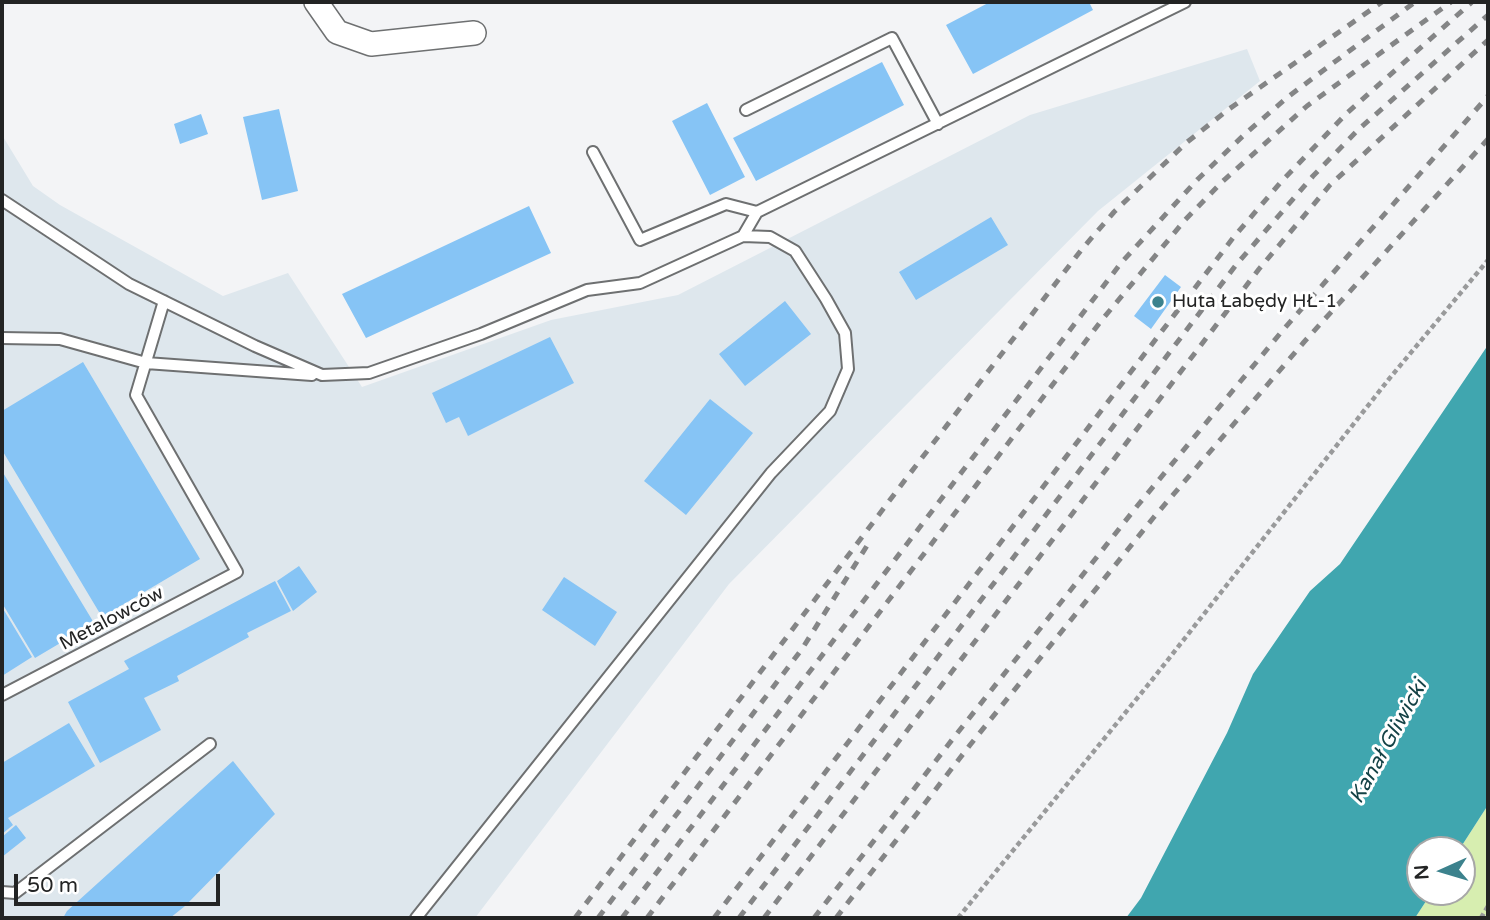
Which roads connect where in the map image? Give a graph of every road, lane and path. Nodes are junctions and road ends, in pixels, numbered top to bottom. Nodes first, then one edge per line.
1 (316, 2) edge
2 (1185, 2) edge
3 (474, 33) dead end
4 (746, 110) dead end
5 (938, 124) junction
6 (593, 152) dead end
7 (2, 200) edge
8 (757, 212) junction
9 (743, 236) junction
10 (1488, 260) edge
11 (164, 301) junction
12 (2, 338) edge
13 (146, 363) junction
14 (322, 376) junction
15 (2, 695) edge
16 (210, 744) dead end
17 (2, 892) edge
18 (1488, 906) edge
19 (416, 918) edge
20 (958, 918) edge
21 (1481, 918) edge

1 - 3 street
2 - 5 lane
4 - 5 lane
5 - 8 lane
6 - 8 lane
7 - 11 lane
8 - 9 lane
9 - 14 lane
9 - 19 lane
10 - 20 path
11 - 13 lane
11 - 14 lane
12 - 13 lane
13 - 14 lane
13 - 15 lane, Metalowców
16 - 17 lane
18 - 21 path

